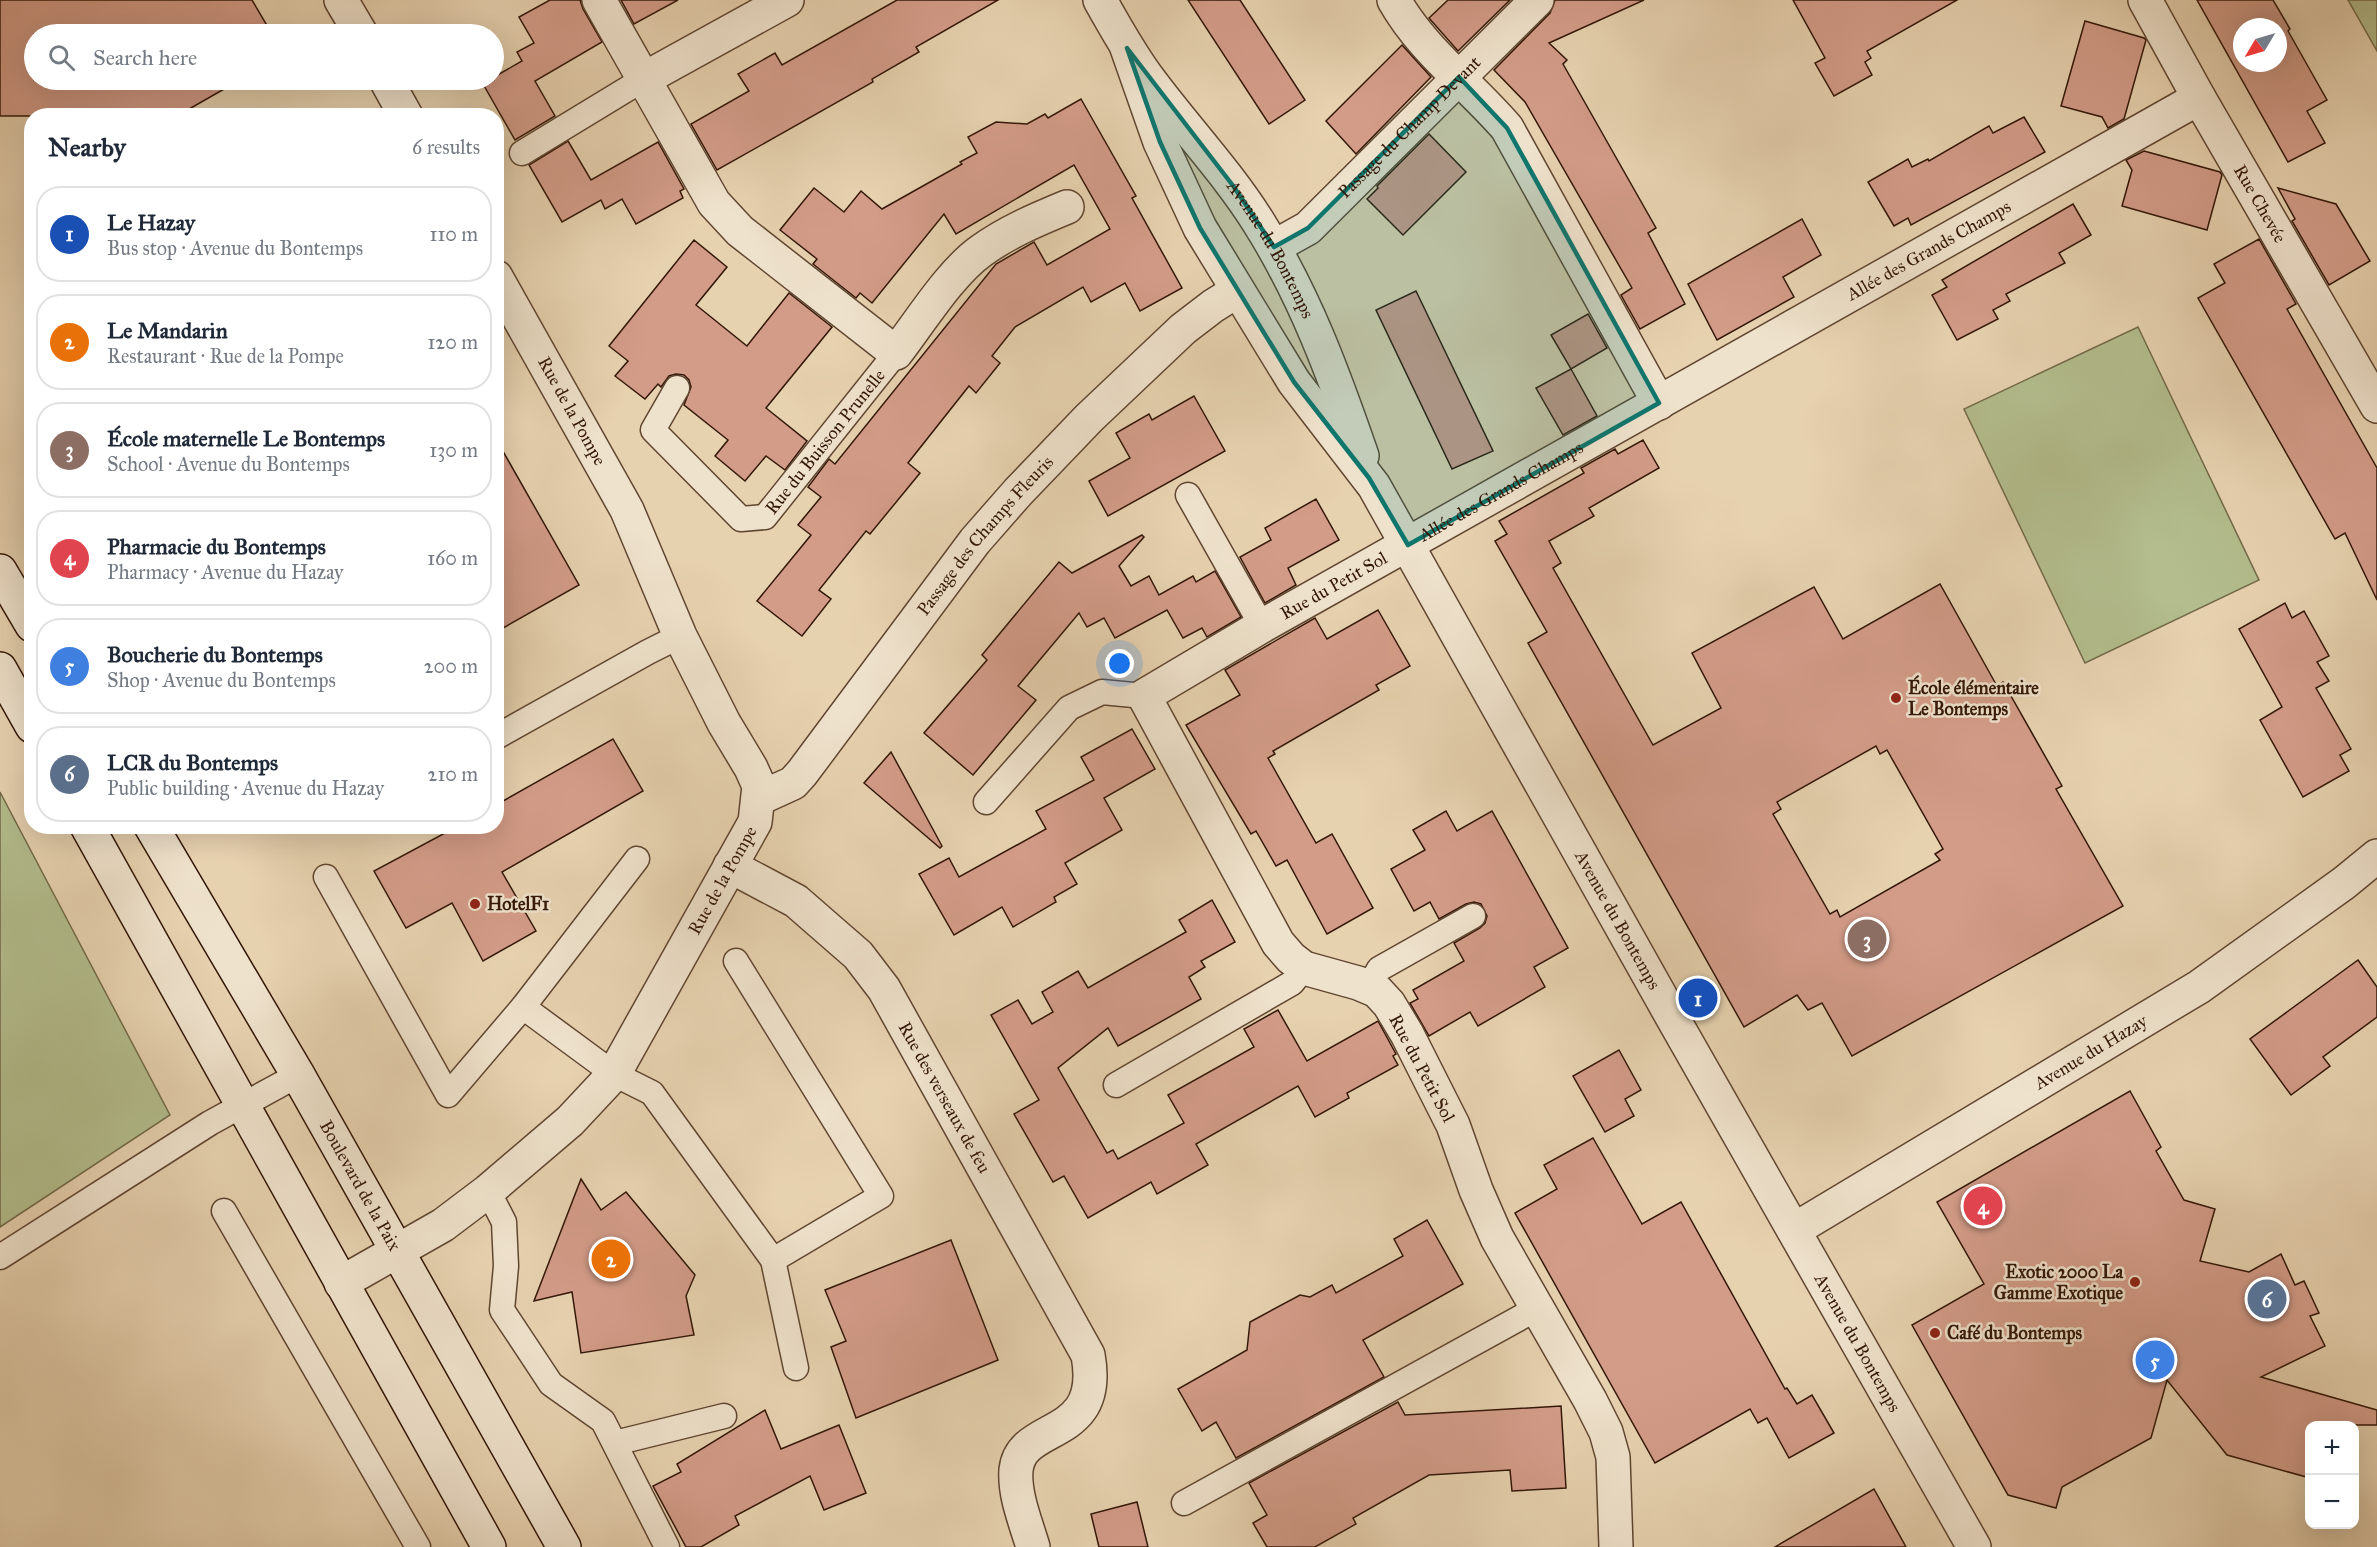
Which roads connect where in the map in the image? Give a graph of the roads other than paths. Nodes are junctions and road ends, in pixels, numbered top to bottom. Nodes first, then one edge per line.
1 (342, 0) edge
2 (599, 0) edge
3 (788, 0) edge
4 (1100, 0) edge
5 (1394, 0) edge
6 (1537, 0) edge
7 (2145, 0) edge
8 (355, 24) edge
9 (1127, 48) junction
10 (1459, 77) junction
11 (642, 80) junction
12 (392, 90) edge
13 (2199, 98) junction
14 (402, 108) edge
15 (522, 153) dead end
16 (1067, 207) dead end
17 (1274, 247) junction
18 (1237, 291) junction
19 (504, 302) edge
20 (896, 353) junction
21 (677, 388) dead end
22 (1659, 403) junction
23 (2377, 406) edge
24 (1369, 478) junction
25 (1188, 495) dead end
26 (1408, 545) junction
27 (0, 571) edge
28 (24, 612) edge
29 (1263, 626) junction
30 (680, 636) junction
31 (0, 669) edge
32 (1144, 696) junction
33 (24, 712) edge
34 (504, 733) edge
35 (759, 799) junction
36 (986, 802) dead end
37 (91, 834) edge
38 (156, 834) edge
39 (2377, 856) edge
40 (637, 859) dead end
41 (730, 866) junction
42 (326, 877) dead end
43 (1473, 916) dead end
44 (736, 961) dead end
45 (1304, 968) junction
46 (1368, 988) junction
47 (523, 1007) junction
48 (614, 1074) junction
49 (298, 1075) junction
50 (1116, 1085) dead end
51 (242, 1107) junction
52 (488, 1191) junction
53 (225, 1211) dead end
54 (1794, 1230) junction
55 (399, 1251) junction
56 (0, 1257) edge
57 (772, 1260) junction
58 (341, 1283) junction
59 (1536, 1309) junction
60 (796, 1368) dead end
61 (724, 1416) dead end
62 (615, 1443) junction
63 (1184, 1503) dead end
64 (418, 1547) edge
65 (489, 1547) edge
66 (564, 1547) edge
67 (667, 1547) edge
68 (1033, 1547) edge
69 (1616, 1547) edge
70 (1974, 1547) edge

1 - 8 street
2 - 11 street, Rue du Buisson Prunelle
3 - 11 street
4 - 9 street, Avenue du Bontemps
5 - 10 street
6 - 10 street, Passage du Champ Devant
7 - 13 street, Rue Chevée
9 - 17 street, Avenue du Bontemps
9 - 18 street, Avenue du Bontemps
10 - 17 street, Passage du Champ Devant
10 - 22 street
11 - 15 lane
11 - 20 street, Rue du Buisson Prunelle
12 - 14 street
13 - 22 street, Allée des Grands Champs
13 - 23 street, Rue Chevée
16 - 20 street, Rue du Buisson Prunelle
17 - 24 street, Avenue du Bontemps
18 - 24 street, Avenue du Bontemps
18 - 35 street, Passage des Champs Fleuris
19 - 30 street, Rue de la Pompe
20 - 21 lane, Rue du Buisson Prunelle
22 - 26 street, Allée des Grands Champs
24 - 26 street, Avenue du Bontemps
25 - 29 lane, Rue du Petit Sol
26 - 29 street, Rue du Petit Sol
26 - 54 street, Avenue du Bontemps
27 - 28 street
29 - 32 street, Rue du Petit Sol
30 - 34 lane
30 - 35 street, Rue de la Pompe
31 - 33 street
32 - 36 lane
32 - 45 street, Rue du Petit Sol
35 - 41 street, Rue de la Pompe
37 - 51 street
38 - 49 street, Boulevard de la Paix
39 - 54 street, Avenue du Hazay
40 - 47 lane
41 - 48 street, Rue de la Pompe
41 - 68 street, Rue des verseaux de feu
42 - 47 lane
43 - 46 lane
44 - 57 lane
45 - 46 street, Rue du Petit Sol
45 - 50 lane
46 - 59 street, Rue du Petit Sol
47 - 48 lane
48 - 52 street, Rue de la Pompe
48 - 57 lane
49 - 51 lane
49 - 55 street, Boulevard de la Paix
51 - 56 lane
51 - 58 street
52 - 55 street, Rue de la Pompe
52 - 62 lane
53 - 64 lane
54 - 70 street, Avenue du Bontemps
55 - 58 street, Rue de la Pompe
55 - 66 street, Boulevard de la Paix
57 - 60 lane
58 - 65 street
59 - 63 lane
59 - 69 street, Rue du Petit Sol
61 - 62 lane
62 - 67 lane

